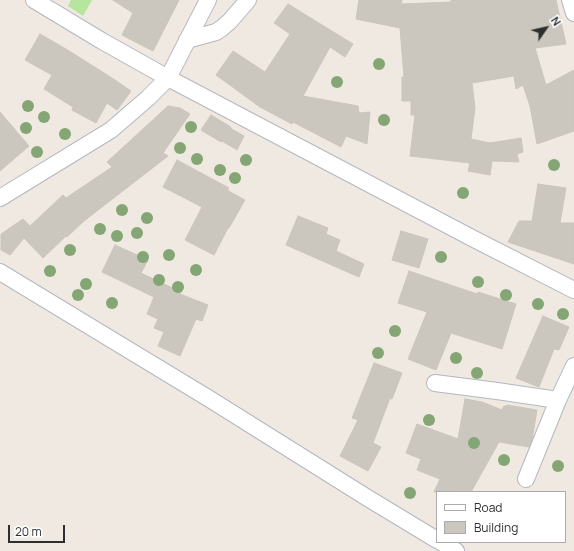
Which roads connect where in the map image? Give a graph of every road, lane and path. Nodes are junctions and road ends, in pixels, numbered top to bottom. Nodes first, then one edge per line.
1 (34, 0) edge
2 (208, 0) edge
3 (248, 0) edge
4 (570, 0) edge
5 (574, 12) edge
6 (187, 40) junction
7 (168, 78) junction
8 (0, 198) edge
9 (0, 272) edge
10 (574, 290) edge
11 (574, 366) edge
12 (435, 384) dead end
13 (558, 400) junction
14 (526, 479) dead end
15 (436, 539) edge
16 (443, 543) edge
17 (456, 551) edge

1 - 7 street
2 - 6 street
3 - 6 street
4 - 5 street
6 - 7 street
7 - 8 street
7 - 10 street
9 - 15 street
11 - 13 street
12 - 13 street
13 - 14 street
16 - 17 street

